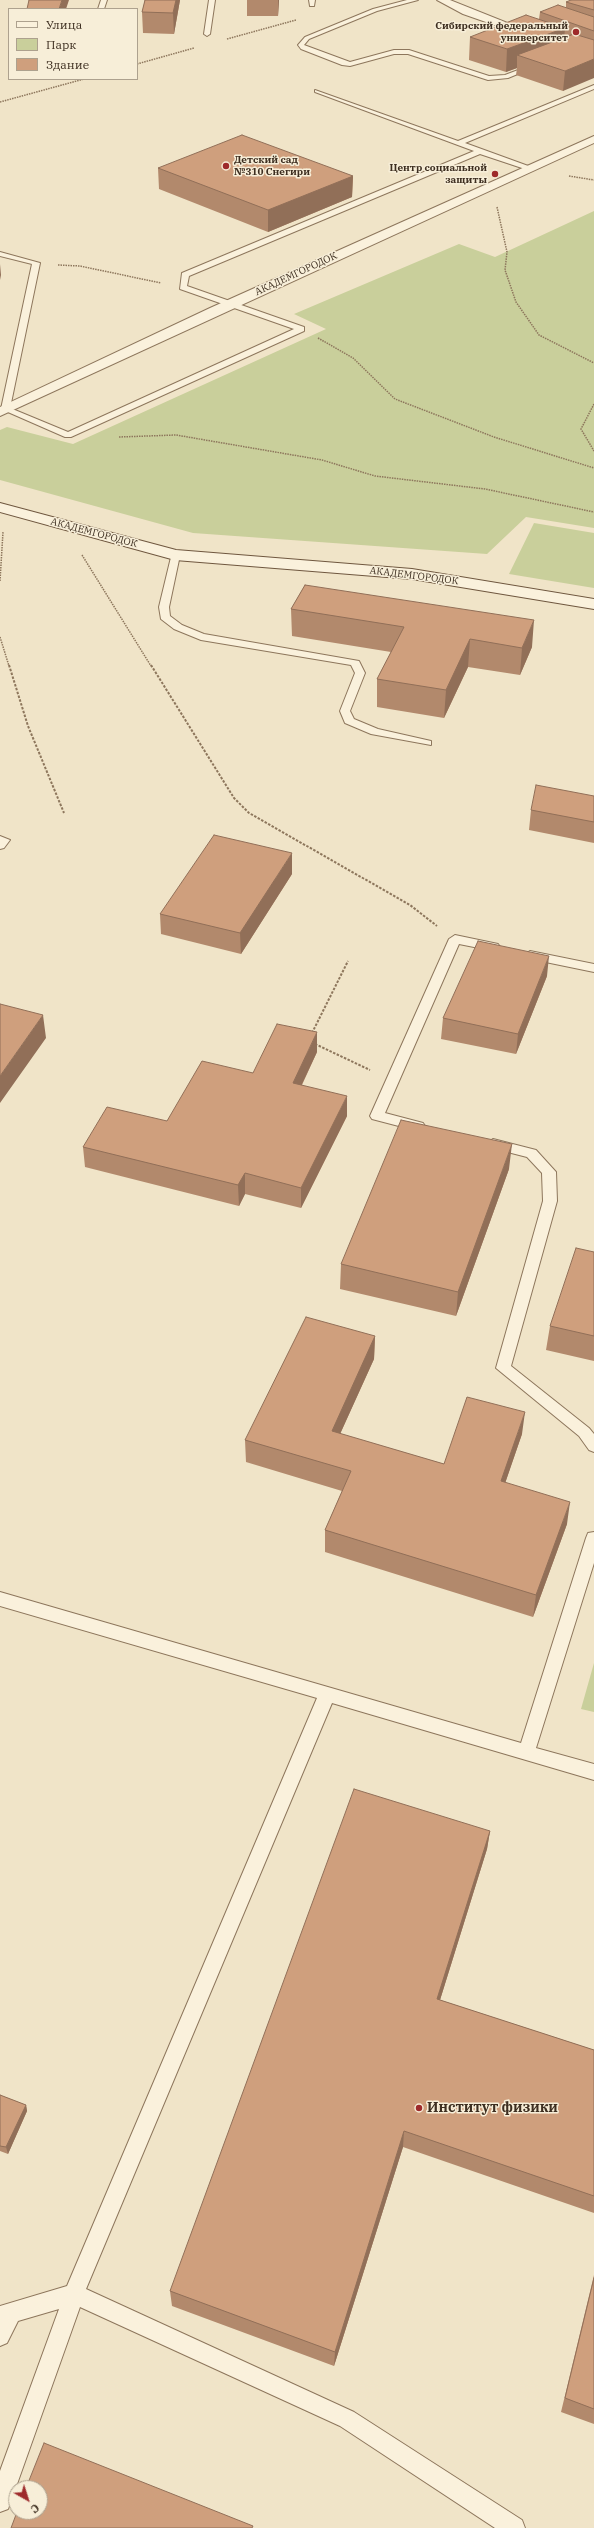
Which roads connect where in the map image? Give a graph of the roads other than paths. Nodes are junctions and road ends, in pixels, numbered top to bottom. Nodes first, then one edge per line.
1 (212, 0) edge
2 (415, 0) edge
3 (442, 0) edge
4 (207, 34) dead end
5 (539, 38) edge
6 (540, 64) edge
7 (594, 87) edge
8 (317, 91) dead end
9 (594, 139) edge
10 (459, 143) junction
11 (481, 151) junction
12 (528, 168) junction
13 (0, 254) edge
14 (233, 303) junction
15 (2, 410) edge
16 (2, 507) edge
17 (175, 555) junction
18 (594, 604) edge
19 (427, 743) dead end
20 (0, 839) edge
21 (0, 846) edge
22 (594, 968) edge
23 (431, 1129) edge
24 (477, 1140) edge
25 (594, 1446) edge
26 (594, 1538) edge
27 (0, 1599) edge
28 (327, 1694) junction
29 (526, 1754) junction
30 (594, 1772) edge
31 (74, 2294) junction
32 (5, 2316) edge
33 (0, 2336) edge
34 (0, 2501) edge
35 (514, 2528) edge

1 - 4 lane
2 - 6 lane
3 - 5 street
7 - 10 lane
8 - 10 lane
9 - 12 street, АКАДЕМГОРОДОК
10 - 11 lane
11 - 12 lane
11 - 14 lane
12 - 14 street, АКАДЕМГОРОДОК
13 - 15 lane
14 - 15 street, АКАДЕМГОРОДОК
14 - 15 lane
16 - 17 street, АКАДЕМГОРОДОК
17 - 18 street, АКАДЕМГОРОДОК
17 - 19 lane
20 - 21 lane
22 - 23 lane
24 - 25 lane
26 - 29 lane
27 - 28 lane
28 - 29 lane
28 - 31 lane
29 - 30 lane
31 - 32 lane
31 - 34 lane
31 - 35 lane
32 - 33 lane

